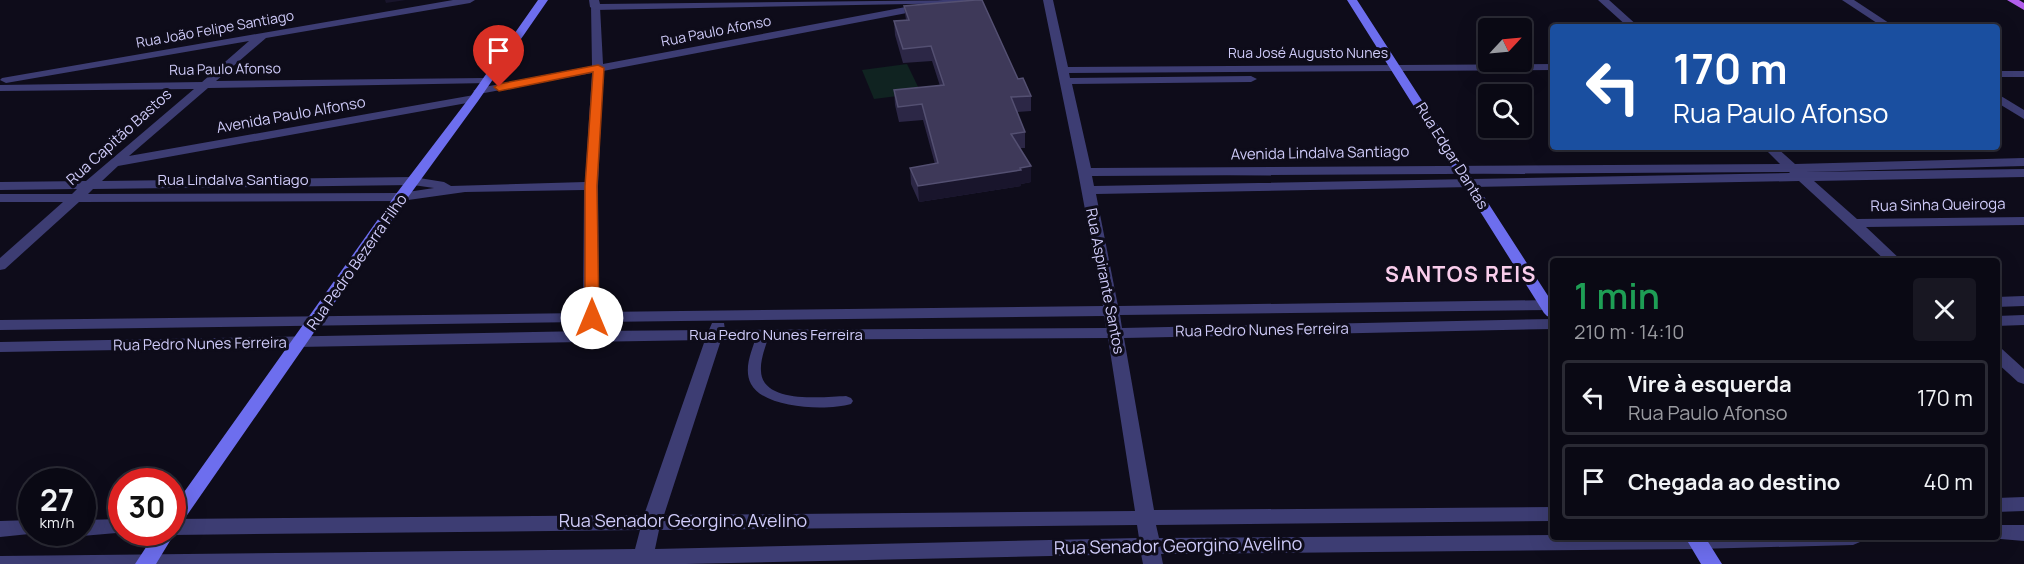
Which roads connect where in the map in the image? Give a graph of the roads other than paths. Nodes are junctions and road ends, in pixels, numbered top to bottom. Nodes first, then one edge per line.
1 (470, 0) edge
2 (543, 0) edge
3 (958, 0) edge
4 (964, 0) edge
5 (1048, 0) edge
6 (1352, 0) edge
7 (1603, 0) edge
8 (1847, 0) edge
9 (2012, 0) edge
10 (790, 1) edge
11 (595, 3) edge
12 (2024, 7) edge
13 (1631, 24) edge
14 (1885, 24) edge
15 (263, 36) junction
16 (2024, 64) edge
17 (2000, 65) edge
18 (1550, 67) edge
19 (598, 68) junction
20 (1399, 73) junction
21 (2000, 74) edge
22 (2024, 74) edge
23 (1065, 75) junction
24 (1550, 76) edge
25 (0, 81) edge
26 (204, 85) junction
27 (0, 88) edge
28 (479, 90) junction
29 (2000, 99) edge
30 (2024, 115) edge
31 (1772, 150) edge
32 (2024, 162) edge
33 (114, 163) junction
34 (1459, 168) junction
35 (1792, 168) junction
36 (1085, 172) junction
37 (2024, 173) edge
38 (1803, 178) junction
39 (413, 182) junction
40 (1468, 182) junction
41 (90, 184) junction
42 (0, 186) edge
43 (591, 186) junction
44 (465, 188) junction
45 (1088, 190) junction
46 (77, 197) junction
47 (401, 197) junction
48 (0, 198) edge
49 (2024, 221) edge
50 (1853, 223) junction
51 (1891, 258) edge
52 (0, 266) edge
53 (2024, 301) edge
54 (2000, 302) edge
55 (1550, 305) edge
56 (1550, 307) edge
57 (1112, 309) junction
58 (722, 315) junction
59 (592, 318) junction
60 (317, 321) junction
61 (2000, 321) edge
62 (2024, 321) edge
63 (175, 322) junction
64 (1550, 324) edge
65 (0, 325) edge
66 (1115, 333) junction
67 (716, 335) junction
68 (763, 335) junction
69 (590, 336) junction
70 (302, 342) junction
71 (154, 345) junction
72 (0, 347) edge
73 (2000, 357) edge
74 (2024, 378) edge
75 (846, 401) dead end
76 (2024, 504) edge
77 (2000, 505) edge
78 (186, 506) edge
79 (1550, 514) edge
80 (1145, 518) junction
81 (652, 521) junction
82 (186, 526) edge
83 (18, 528) edge
84 (0, 529) edge
85 (2000, 533) edge
86 (2024, 533) edge
87 (1662, 540) edge
88 (1697, 540) edge
89 (158, 546) edge
90 (1151, 555) edge
91 (642, 560) edge
92 (146, 563) edge
93 (0, 564) edge
94 (1712, 564) edge

1 - 15 street, Rua João Felipe Santiago
2 - 28 main road, Rua Pedro Bezerra Filho
3 - 4 street
3 - 10 street
3 - 19 street, Rua Paulo Afonso
5 - 23 street, Rua Aspirante Santos
6 - 20 main road, Rua Edgar Dantas
7 - 13 street
8 - 14 street
9 - 12 main road
10 - 11 street
11 - 19 street
15 - 25 street, Rua João Felipe Santiago
15 - 26 street, Rua Capitão Bastos
16 - 17 street
18 - 20 street, Rua José Augusto Nunes
19 - 28 street, Rua Paulo Afonso
19 - 43 street
20 - 23 street, Rua José Augusto Nunes
20 - 24 street, Rua José Augusto Nunes
20 - 34 main road, Rua Edgar Dantas
21 - 22 street
23 - 36 street, Rua Aspirante Santos
26 - 27 street, Rua Paulo Afonso
26 - 28 street, Rua Paulo Afonso
26 - 33 street, Rua Capitão Bastos
28 - 33 street, Avenida Paulo Alfonso
28 - 39 main road, Rua Pedro Bezerra Filho
29 - 30 street
31 - 35 street
32 - 35 street, Avenida Lindalva Santiago
33 - 41 street, Rua Capitão Bastos
34 - 35 street, Avenida Lindalva Santiago
34 - 36 street, Avenida Lindalva Santiago
34 - 40 main road, Rua Edgar Dantas
35 - 38 street
36 - 45 street, Rua Aspirante Santos
37 - 38 street
38 - 40 street
38 - 50 street
39 - 41 street, Rua Lindalva Santiago
39 - 44 street, Rua Lindalva Santiago
39 - 47 main road, Rua Pedro Bezerra Filho
40 - 45 street
40 - 55 main road, Rua Edgar Dantas
41 - 42 street, Rua Lindalva Santiago
41 - 46 street, Rua Capitão Bastos
43 - 44 street, Rua Lindalva Santiago
43 - 59 street
44 - 47 street, Rua Lindalva Santiago
45 - 57 street, Rua Aspirante Santos
46 - 47 street, Rua Lindalva Santiago
46 - 48 street, Rua Lindalva Santiago
46 - 52 street, Rua Capitão Bastos
47 - 60 main road, Rua Pedro Bezerra Filho
49 - 50 street, Rua Sinha Queiroga
50 - 51 street
53 - 54 street
56 - 57 street, Rua Pedro Nunes Ferreira
57 - 58 street, Rua Pedro Nunes Ferreira
57 - 66 street, Rua Aspirante Santos
58 - 59 street, Rua Pedro Nunes Ferreira
58 - 67 street
59 - 60 street, Rua Pedro Nunes Ferreira
59 - 69 street
60 - 63 street, Rua Pedro Nunes Ferreira
60 - 70 main road, Rua Pedro Bezerra Filho
61 - 62 street
63 - 65 street, Rua Pedro Nunes Ferreira
63 - 71 street
64 - 66 street, Rua Pedro Nunes Ferreira
66 - 68 street, Rua Pedro Nunes Ferreira
66 - 80 street, Rua Aspirante Santos
67 - 68 street, Rua Pedro Nunes Ferreira
67 - 69 street, Rua Pedro Nunes Ferreira
67 - 81 street
68 - 75 lane
69 - 70 street, Rua Pedro Nunes Ferreira
70 - 71 street, Rua Pedro Nunes Ferreira
70 - 78 main road, Rua Pedro Bezerra Filho
71 - 72 street, Rua Pedro Nunes Ferreira
73 - 74 street
76 - 77 street
79 - 80 street, Rua Senador Georgino Avelino
80 - 81 street, Rua Senador Georgino Avelino
80 - 90 street, Rua Aspirante Santos
81 - 82 street, Rua Senador Georgino Avelino
81 - 91 street
83 - 84 street
85 - 86 street
87 - 90 street, Rua Senador Georgino Avelino
88 - 94 main road
89 - 92 main road
90 - 91 street, Rua Senador Georgino Avelino
91 - 92 street, Rua Senador Georgino Avelino
92 - 93 street, Rua Senador Georgino Avelino

